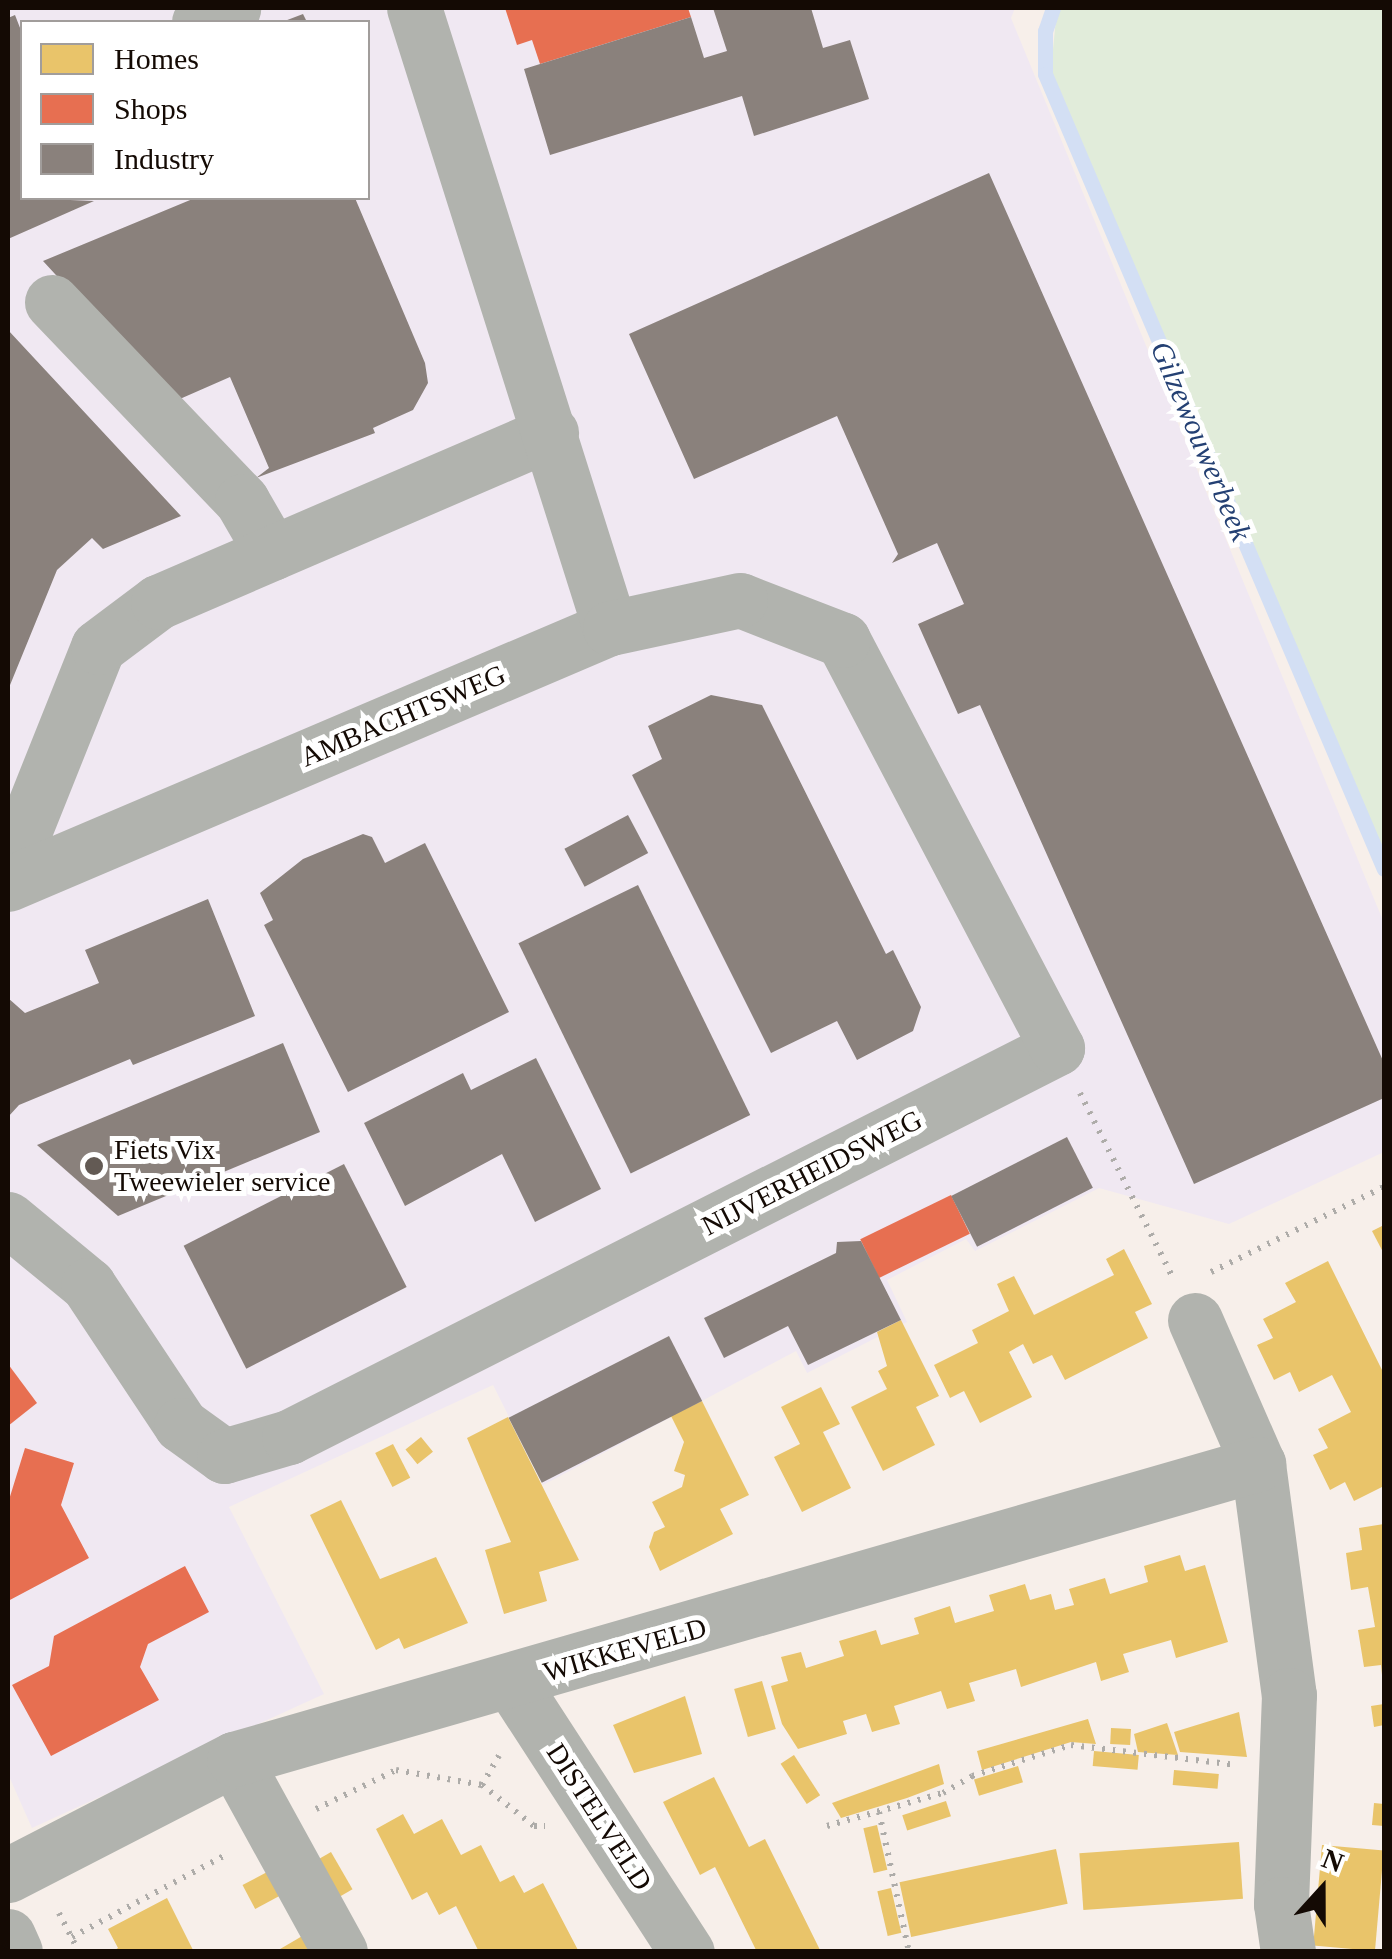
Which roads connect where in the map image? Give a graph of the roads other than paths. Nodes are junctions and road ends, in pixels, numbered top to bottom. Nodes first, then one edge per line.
1 (233, 8) edge
2 (414, 8) edge
3 (203, 20) edge
4 (52, 302) dead end
5 (551, 433) junction
6 (272, 553) junction
7 (610, 628) junction
8 (8, 872) edge
9 (8, 884) edge
10 (8, 1219) edge
11 (1186, 1304) road end
12 (1258, 1464) junction
13 (512, 1682) junction
14 (234, 1760) junction
15 (8, 1874) edge
16 (8, 1936) edge
17 (15, 1952) edge
18 (340, 1952) edge
19 (687, 1952) edge
20 (1288, 1952) edge

1 - 3 street
2 - 5 street
4 - 6 street
5 - 6 street
5 - 7 street
6 - 8 street
7 - 9 street, AMBACHTSWEG
7 - 10 street, NIJVERHEIDSWEG
11 - 12 street
12 - 13 street, WIKKEVELD
12 - 20 street
13 - 14 street, WIKKEVELD
13 - 19 street, DISTELVELD
14 - 15 street, WIKKEVELD
14 - 18 street
16 - 17 street

